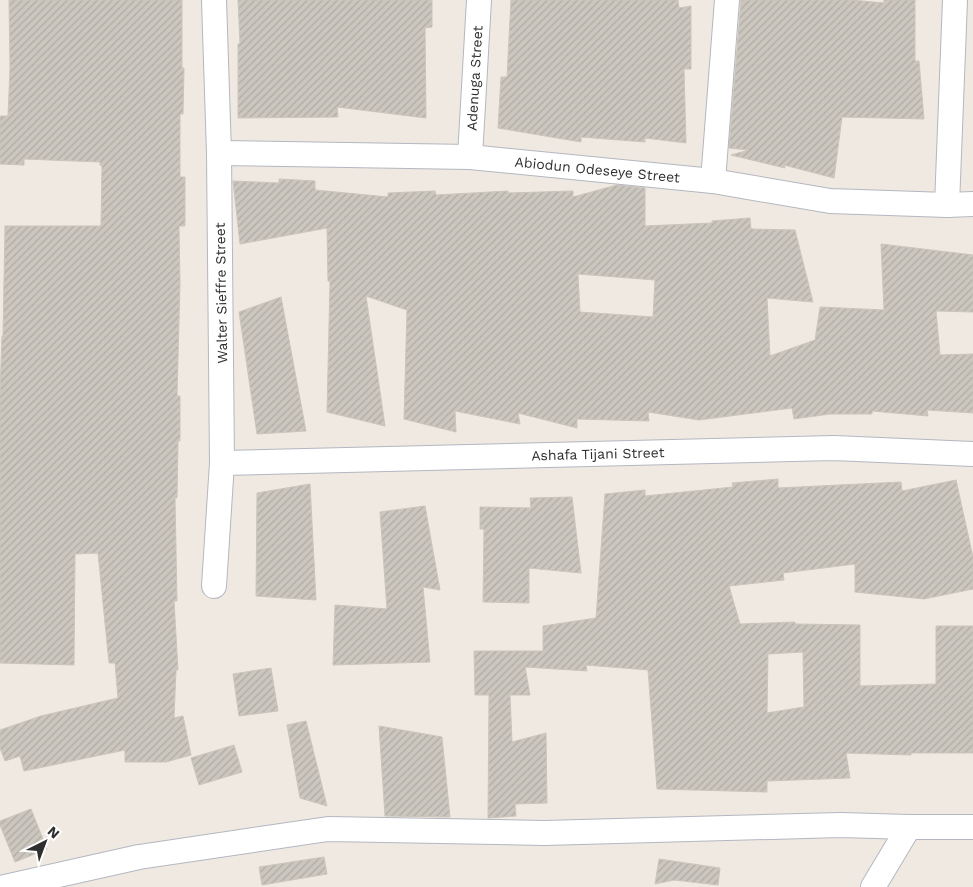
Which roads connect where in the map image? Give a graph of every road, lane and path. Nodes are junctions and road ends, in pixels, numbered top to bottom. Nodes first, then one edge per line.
1 (214, 0) edge
2 (479, 0) edge
3 (726, 0) edge
4 (955, 0) edge
5 (219, 153) junction
6 (470, 157) junction
7 (713, 181) junction
8 (947, 204) junction
9 (973, 204) edge
10 (973, 454) edge
11 (222, 463) junction
12 (214, 586) dead end
13 (909, 827) junction
14 (973, 827) edge
15 (5, 887) edge
16 (873, 887) edge

1 - 5 street, Walter Sieffre Street
2 - 6 street, Adenuga Street
3 - 7 street
4 - 8 street
5 - 6 street, Abiodun Odeseye Street
5 - 11 street, Walter Sieffre Street
6 - 7 street, Abiodun Odeseye Street
7 - 8 street, Abiodun Odeseye Street
8 - 9 street, Abiodun Odeseye Street
10 - 11 street, Ashafa Tijani Street
11 - 12 street, Walter Sieffre Street
13 - 14 street
13 - 15 street
13 - 16 street

